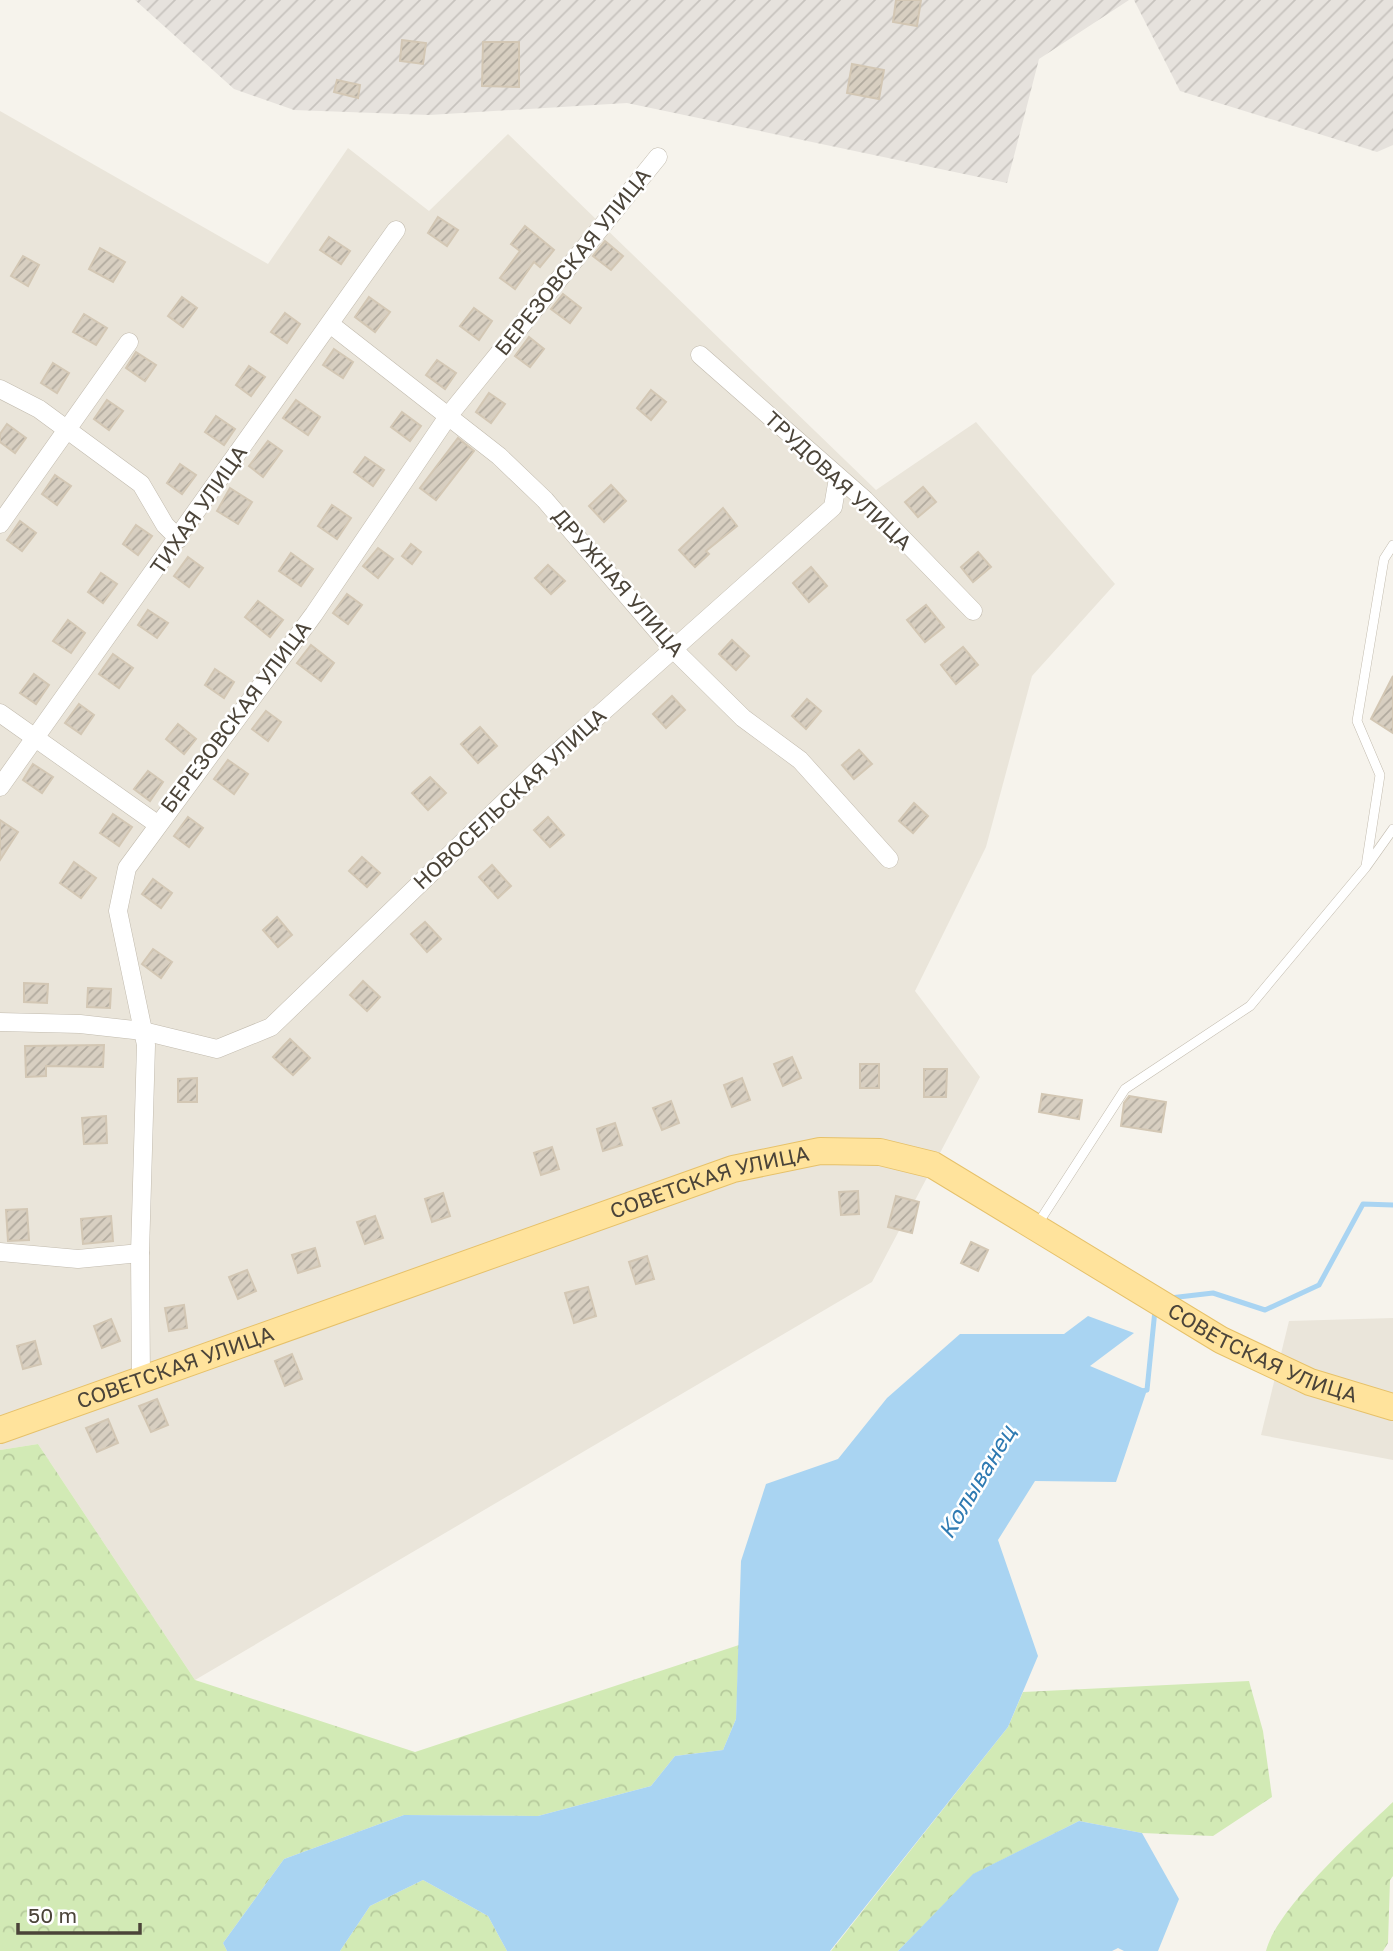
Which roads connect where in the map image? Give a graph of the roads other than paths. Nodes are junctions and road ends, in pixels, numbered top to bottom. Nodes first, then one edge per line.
1 (658, 157) dead end
2 (396, 230) dead end
3 (330, 324) junction
4 (129, 342) dead end
5 (700, 355) dead end
6 (0, 389) edge
7 (449, 415) junction
8 (67, 430) junction
9 (838, 478) junction
10 (0, 524) edge
11 (179, 539) junction
12 (1393, 545) edge
13 (972, 611) dead end
14 (672, 648) junction
15 (0, 713) edge
16 (37, 740) junction
17 (0, 787) edge
18 (157, 824) junction
19 (1393, 829) edge
20 (889, 859) dead end
21 (1366, 867) junction
22 (0, 1022) edge
23 (143, 1031) junction
24 (1036, 1227) junction
25 (0, 1252) edge
26 (140, 1253) junction
27 (141, 1379) junction
28 (1393, 1407) edge
29 (0, 1430) edge

1 - 7 street, БЕРЕЗОВСКАЯ УЛИЦА
2 - 3 street, ТИХАЯ УЛИЦА
3 - 7 street, ДРУЖНАЯ УЛИЦА
3 - 11 street, ТИХАЯ УЛИЦА
4 - 8 street
5 - 9 street, ТРУДОВАЯ УЛИЦА
6 - 8 street
7 - 14 street, ДРУЖНАЯ УЛИЦА
7 - 18 street, БЕРЕЗОВСКАЯ УЛИЦА
8 - 10 street
8 - 11 street
9 - 13 street, ТРУДОВАЯ УЛИЦА
9 - 14 street, НОВОСЕЛЬСКАЯ УЛИЦА
11 - 16 street, ТИХАЯ УЛИЦА
12 - 21 lane
14 - 20 street, ДРУЖНАЯ УЛИЦА
14 - 23 street, НОВОСЕЛЬСКАЯ УЛИЦА
15 - 16 street
16 - 17 street, ТИХАЯ УЛИЦА
16 - 18 street
18 - 23 street, БЕРЕЗОВСКАЯ УЛИЦА
19 - 21 lane
21 - 24 lane
22 - 23 street, НОВОСЕЛЬСКАЯ УЛИЦА
23 - 26 street, БЕРЕЗОВСКАЯ УЛИЦА
24 - 27 main road, СОВЕТСКАЯ УЛИЦА
24 - 28 main road, СОВЕТСКАЯ УЛИЦА
25 - 26 street
26 - 27 street, БЕРЕЗОВСКАЯ УЛИЦА
27 - 29 main road, СОВЕТСКАЯ УЛИЦА

